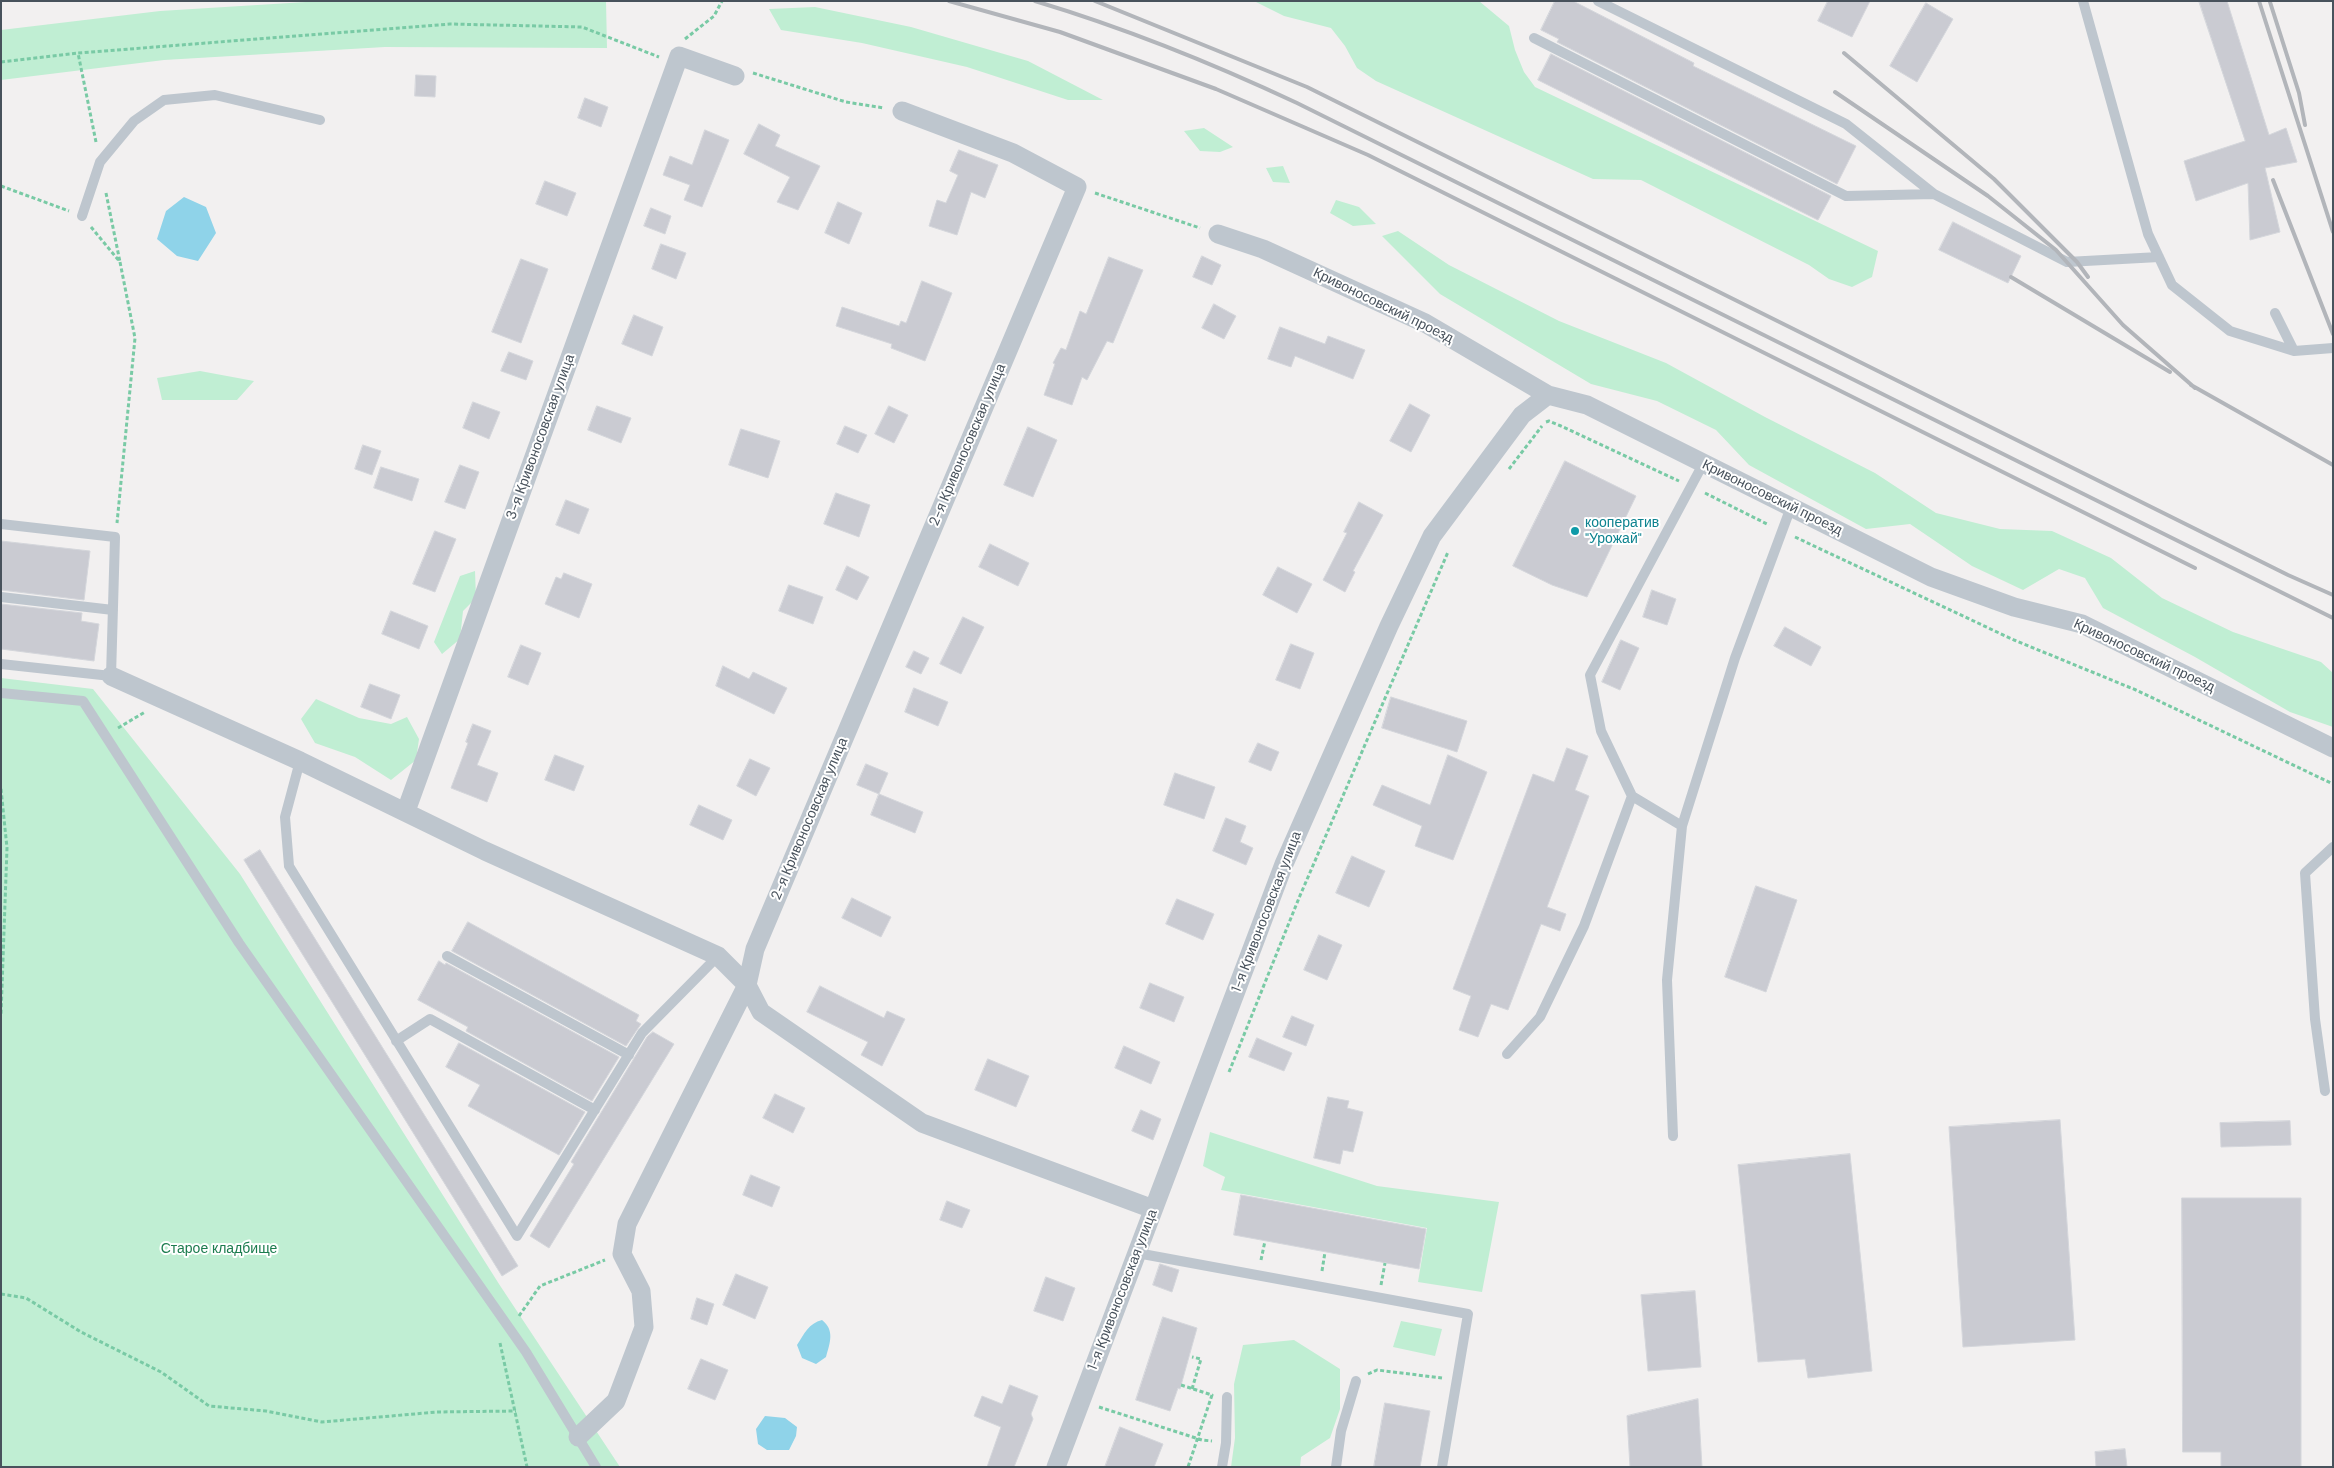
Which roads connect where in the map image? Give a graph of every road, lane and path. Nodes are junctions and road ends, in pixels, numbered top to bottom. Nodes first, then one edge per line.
1 (722, 1) edge
2 (1598, 1) edge
3 (2083, 1) edge
4 (1534, 38) dead end
5 (78, 52) junction
6 (677, 60) junction
7 (1, 62) edge
8 (735, 76) joint
9 (902, 110) joint
10 (320, 120) dead end
11 (100, 162) junction
12 (1, 186) edge
13 (1077, 187) junction
14 (1934, 194) junction
15 (82, 216) junction
16 (1218, 234) joint
17 (2159, 257) junction
18 (120, 262) junction
19 (2275, 313) dead end
20 (2333, 348) edge
21 (2294, 351) junction
22 (1548, 395) junction
23 (1703, 464) junction
24 (1504, 476) dead end
25 (1692, 487) junction
26 (1791, 507) junction
27 (1, 524) edge
28 (1782, 531) junction
29 (115, 537) junction
30 (1452, 543) dead end
31 (1, 597) edge
32 (113, 610) junction
33 (1, 664) edge
34 (111, 676) junction
35 (1, 693) edge
36 (164, 700) junction
37 (105, 736) junction
38 (2333, 748) edge
39 (300, 761) junction
40 (2333, 784) edge
41 (1, 789) edge
42 (1632, 796) junction
43 (406, 811) junction
44 (1682, 826) junction
45 (2333, 848) edge
46 (447, 956) dead end
47 (718, 956) junction
48 (747, 985) junction
49 (1, 1015) edge
50 (396, 1041) junction
51 (1507, 1054) dead end
52 (629, 1055) junction
53 (1227, 1075) dead end
54 (2325, 1091) dead end
55 (595, 1110) junction
56 (1673, 1136) dead end
57 (1154, 1209) junction
58 (1137, 1253) junction
59 (622, 1254) junction
60 (1385, 1263) dead end
61 (1, 1294) edge
62 (1379, 1298) junction
63 (492, 1304) junction
64 (508, 1326) junction
65 (1192, 1357) dead end
66 (1457, 1380) junction
67 (1356, 1381) joint
68 (1181, 1386) dead end
69 (1192, 1389) junction
70 (1227, 1397) dead end
71 (1096, 1406) dead end
72 (516, 1411) junction
73 (578, 1437) junction
74 (1198, 1439) junction
75 (527, 1467) edge
76 (596, 1467) edge
77 (1056, 1467) edge
78 (1188, 1467) edge
79 (1222, 1467) edge
80 (1336, 1467) edge
81 (1442, 1467) edge

1 - 6 path
2 - 14 lane
3 - 17 lane
4 - 14 lane
5 - 6 path
5 - 7 path
5 - 11 path
6 - 8 street
6 - 43 street, 3-я Кривоносовская улица
8 - 9 path
9 - 13 street
10 - 11 lane
11 - 15 lane
11 - 18 path
12 - 15 path
13 - 16 path
13 - 48 street, 2-я Кривоносовская улица
14 - 17 lane
15 - 18 path
16 - 22 street, Кривоносовский проезд
17 - 21 lane
18 - 29 path
19 - 21 lane
20 - 21 lane
22 - 23 street, Кривоносовский проезд
22 - 57 street, 1-я Кривоносовская улица
23 - 25 lane
23 - 26 street, Кривоносовский проезд
24 - 25 path
25 - 28 path
25 - 42 lane
26 - 28 lane
26 - 38 street, Кривоносовский проезд
27 - 29 lane
28 - 40 path
28 - 44 lane
29 - 32 lane
30 - 53 path
31 - 32 lane
32 - 34 lane
33 - 34 lane
34 - 36 street
35 - 37 lane
36 - 37 path
36 - 39 street
37 - 63 lane
39 - 43 street
39 - 50 lane
41 - 49 path
42 - 44 lane
42 - 51 lane
43 - 47 street
44 - 56 lane
45 - 54 lane
46 - 52 lane
47 - 48 street
47 - 52 lane
48 - 57 street
48 - 59 street, 2-я Кривоносовская улица
50 - 55 lane
50 - 55 lane
52 - 55 lane
57 - 58 street, 1-я Кривоносовская улица
58 - 62 lane
58 - 77 street, 1-я Кривоносовская улица
59 - 64 path
59 - 73 street
60 - 62 path
61 - 72 path
62 - 66 lane
63 - 64 lane
63 - 72 path
64 - 73 lane
65 - 69 path
66 - 67 path
66 - 81 lane
67 - 80 lane
68 - 69 path
69 - 74 path
70 - 79 lane
71 - 74 path
72 - 75 path
73 - 76 lane
74 - 78 path

